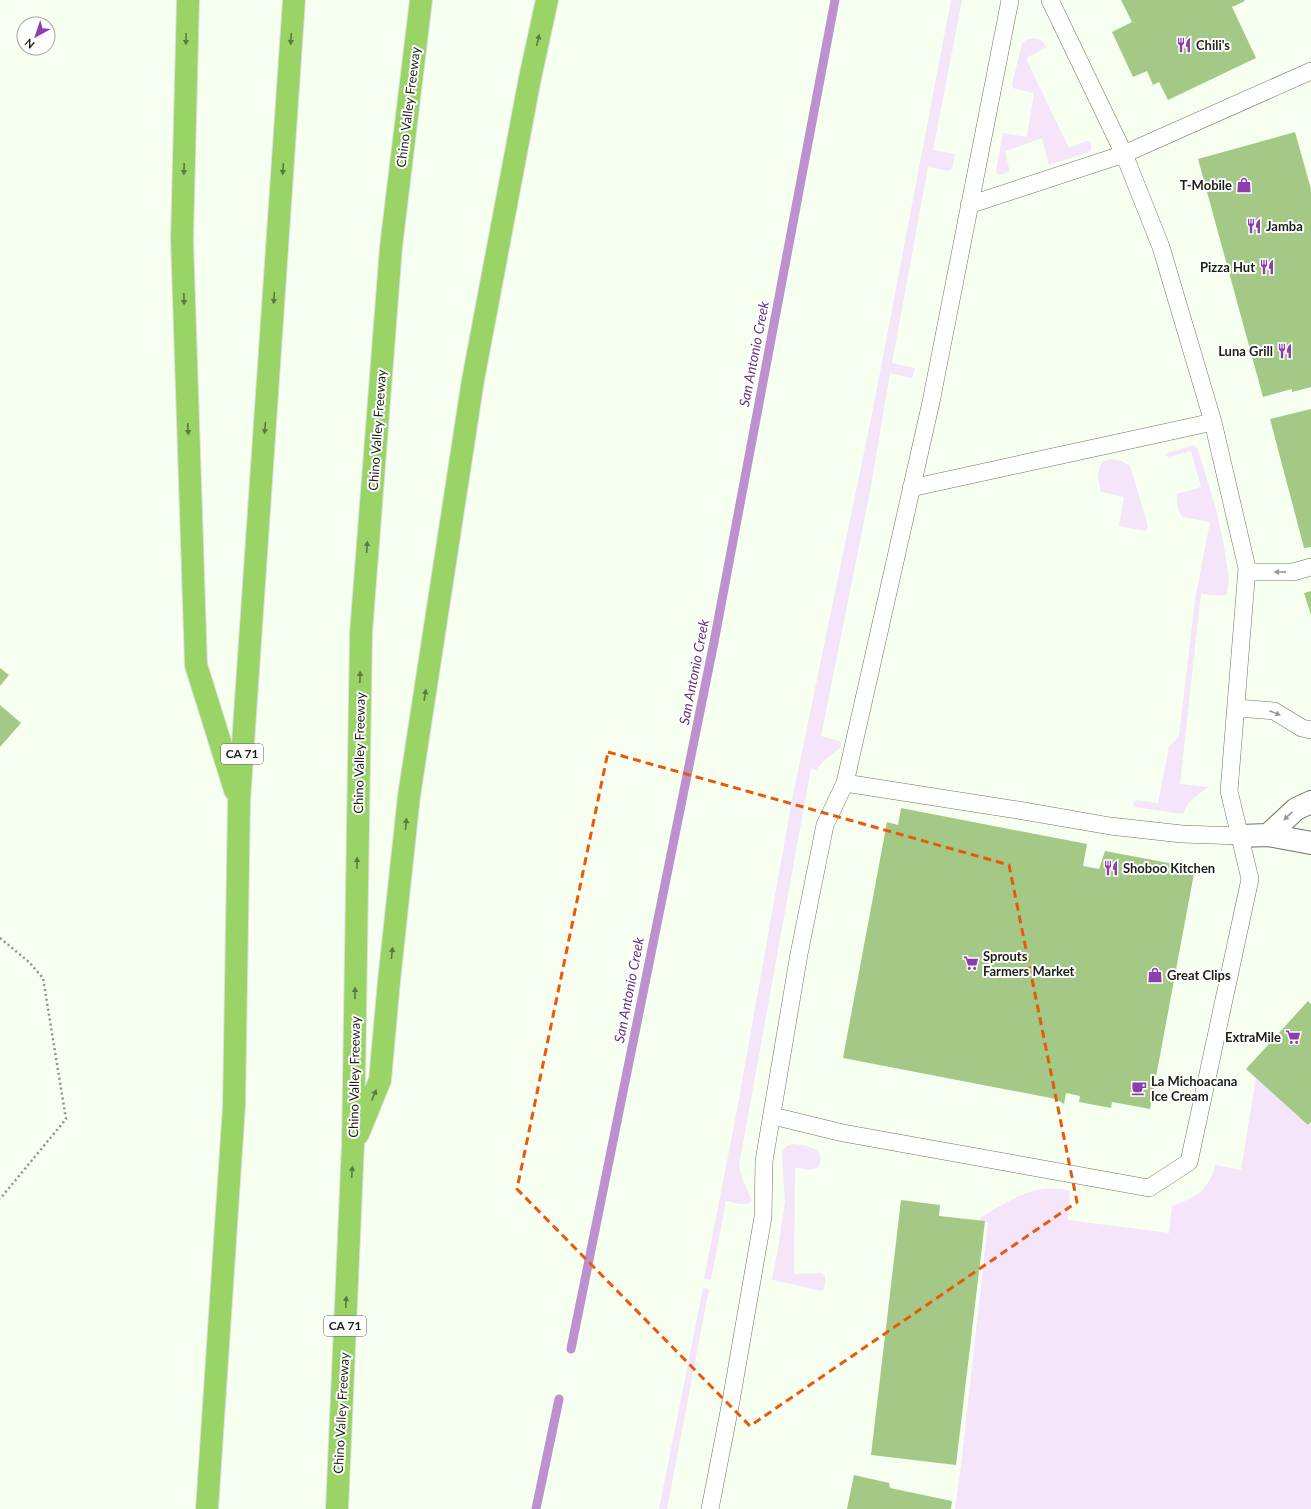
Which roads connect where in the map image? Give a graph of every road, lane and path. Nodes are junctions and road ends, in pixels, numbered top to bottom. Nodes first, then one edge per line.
1 (188, 0) edge
2 (294, 0) edge
3 (421, 0) edge
4 (547, 0) edge
5 (1010, 0) edge
6 (1050, 0) edge
7 (1311, 71) edge
8 (1124, 154) junction
9 (969, 205) junction
10 (1213, 422) junction
11 (911, 488) junction
12 (1311, 567) edge
13 (1247, 572) junction
14 (1237, 708) junction
15 (1311, 730) edge
16 (845, 783) junction
17 (239, 802) junction
18 (1311, 802) edge
19 (1268, 835) junction
20 (1240, 836) junction
21 (1311, 843) edge
22 (0, 938) edge
23 (773, 1116) junction
24 (353, 1144) junction
25 (0, 1199) edge
26 (207, 1509) edge
27 (337, 1509) edge
28 (710, 1509) edge

1 -> 17 highway
2 -> 17 highway, CA 71
24 -> 3 highway, Chino Valley Freeway / CA 71
24 -> 4 highway
5 - 9 lane
6 - 8 lane
7 - 8 lane
8 - 9 lane
8 - 10 lane
9 - 11 lane
10 - 11 lane
10 - 13 lane
11 - 16 lane
12 -> 13 lane
13 - 14 lane
14 -> 15 lane
14 - 20 lane
16 - 20 lane
16 - 23 lane
17 - 26 highway, CA 71
18 -> 19 street
19 - 20 street
19 - 21 street
20 - 23 lane
22 - 25 path
23 - 28 lane
27 -> 24 highway, Chino Valley Freeway / CA 71

